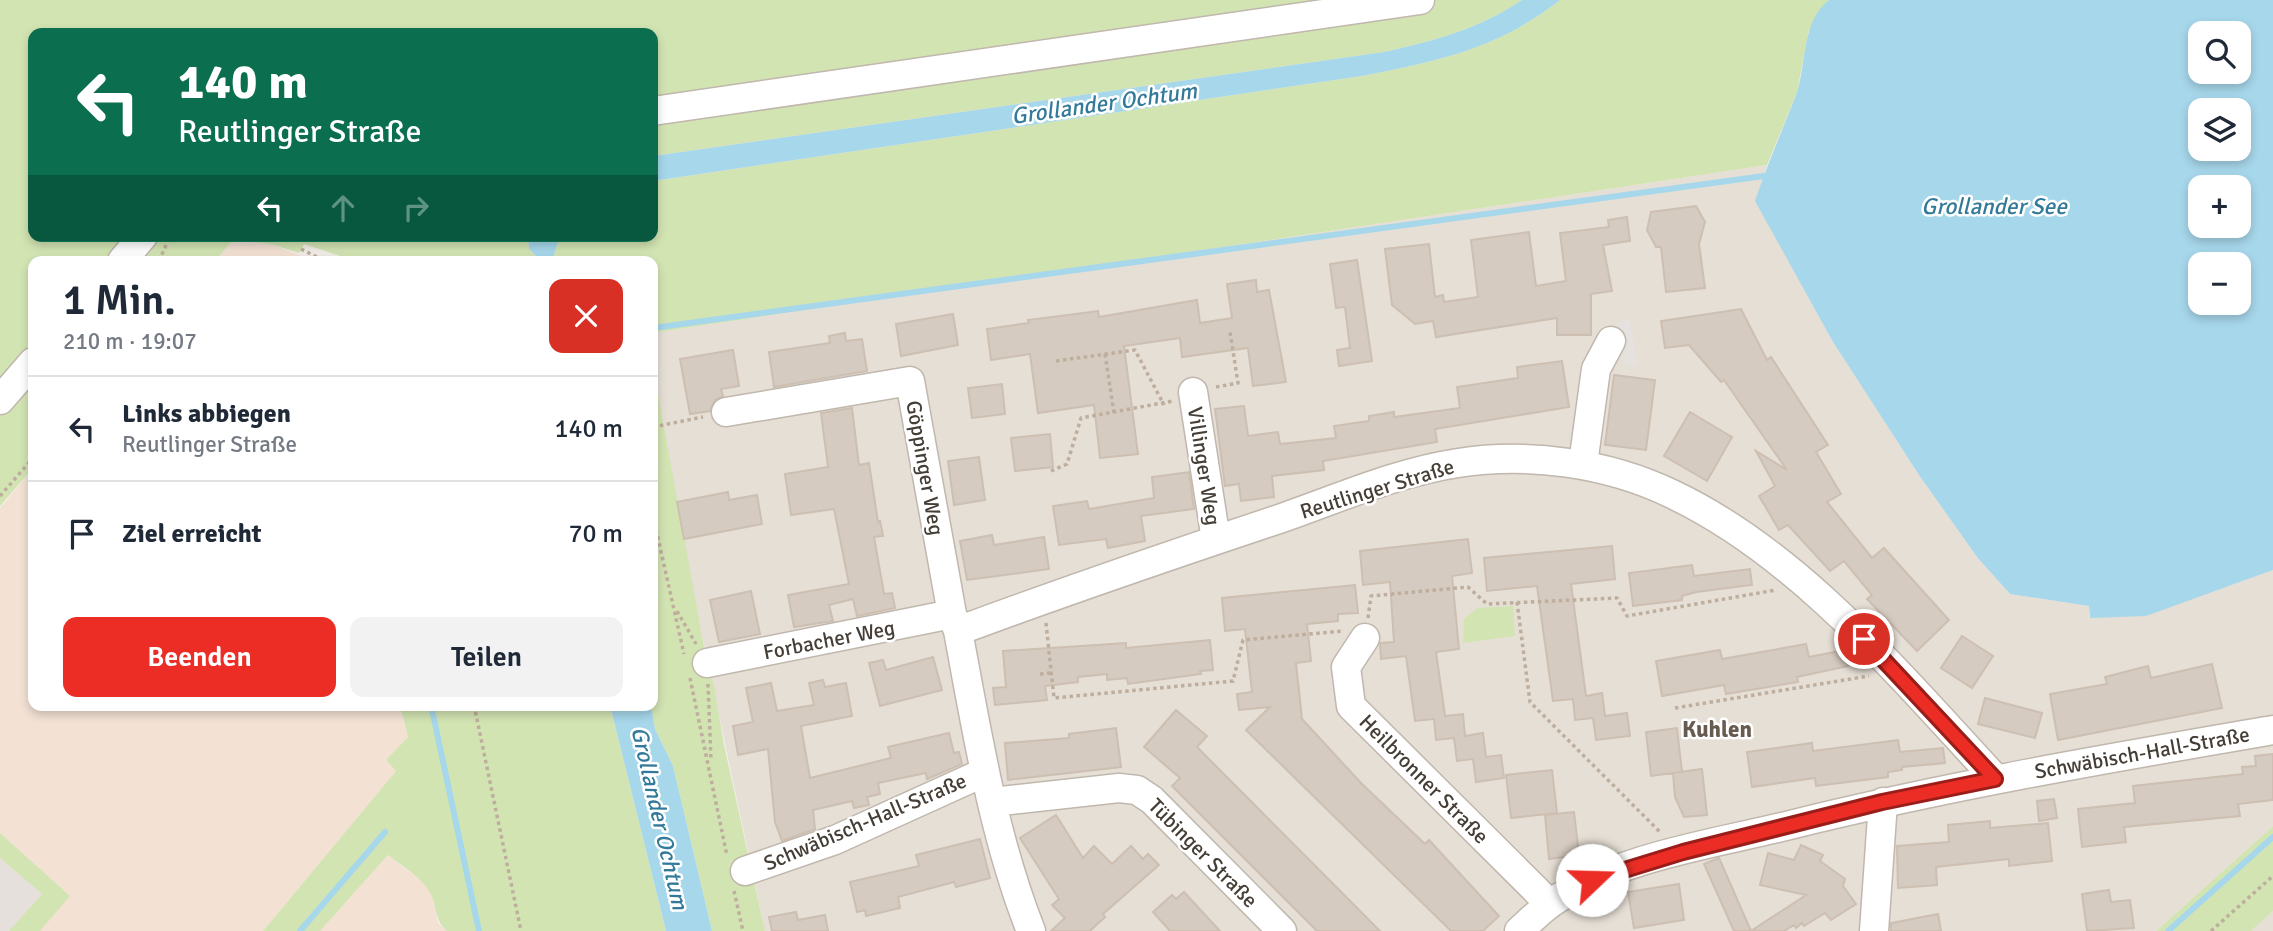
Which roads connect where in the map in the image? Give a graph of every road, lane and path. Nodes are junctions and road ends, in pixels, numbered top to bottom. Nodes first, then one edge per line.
1 (1420, 0) edge
2 (658, 110) edge
3 (138, 242) edge
4 (301, 249) dead end
5 (126, 256) edge
6 (315, 256) edge
7 (1230, 332) dead end
8 (1611, 341) dead end
9 (1105, 354) junction
10 (1056, 361) dead end
11 (28, 368) edge
12 (1193, 392) junction
13 (0, 400) edge
14 (1164, 405) junction
15 (726, 412) joint
16 (1114, 413) junction
17 (658, 426) edge
18 (28, 464) edge
19 (1583, 464) junction
20 (1051, 471) dead end
21 (0, 496) edge
22 (658, 536) edge
23 (1216, 540) junction
24 (1806, 585) junction
25 (1044, 599) junction
26 (1517, 602) junction
27 (675, 606) junction
28 (955, 623) junction
29 (1361, 632) junction
30 (693, 663) junction
31 (1895, 672) junction
32 (1051, 673) junction
33 (1040, 674) dead end
34 (1675, 708) dead end
35 (475, 711) edge
36 (2273, 730) edge
37 (711, 771) junction
38 (985, 772) junction
39 (1995, 779) junction
40 (992, 802) junction
41 (1882, 802) junction
42 (1683, 852) junction
43 (735, 872) junction
44 (2273, 876) edge
45 (1550, 904) junction
46 (521, 931) edge
47 (743, 931) edge
48 (1031, 931) edge
49 (1282, 931) edge
50 (1519, 931) edge
51 (1874, 931) edge
52 (2211, 931) edge

1 - 2 street
3 - 5 street
4 - 6 path
7 - 12 path
8 - 19 street
9 - 10 path
9 - 14 path
9 - 16 path
11 - 13 street
12 - 14 path
12 - 23 street, Villinger Weg
14 - 16 path
15 - 17 path
15 - 28 street, Göppinger Weg
16 - 20 path
18 - 21 path
19 - 23 street, Reutlinger Straße
19 - 24 street, Reutlinger Straße
22 - 27 path
23 - 25 street, Reutlinger Straße
24 - 26 path
24 - 31 street, Reutlinger Straße
25 - 28 street, Reutlinger Straße
25 - 32 path
26 - 29 path
26 - 42 path
27 - 30 path
27 - 30 path
28 - 30 street, Forbacher Weg
28 - 38 street, Schwäbisch-Hall-Straße
29 - 32 path
29 - 45 street, Heilbronner Straße
30 - 37 path
30 - 37 path
31 - 34 path
31 - 39 street, Reutlinger Straße
32 - 33 path
35 - 46 path
36 - 39 street, Schwäbisch-Hall-Straße
37 - 43 path
38 - 40 street, Schwäbisch-Hall-Straße
38 - 43 street, Schwäbisch-Hall-Straße
39 - 41 street, Schwäbisch-Hall-Straße
40 - 48 street, Schwäbisch-Hall-Straße
40 - 49 street, Tübinger Straße
41 - 42 street, Schwäbisch-Hall-Straße
41 - 51 street
42 - 45 street, Schwäbisch-Hall-Straße
43 - 47 path
44 - 52 path
45 - 50 street, Schwäbisch-Hall-Straße

